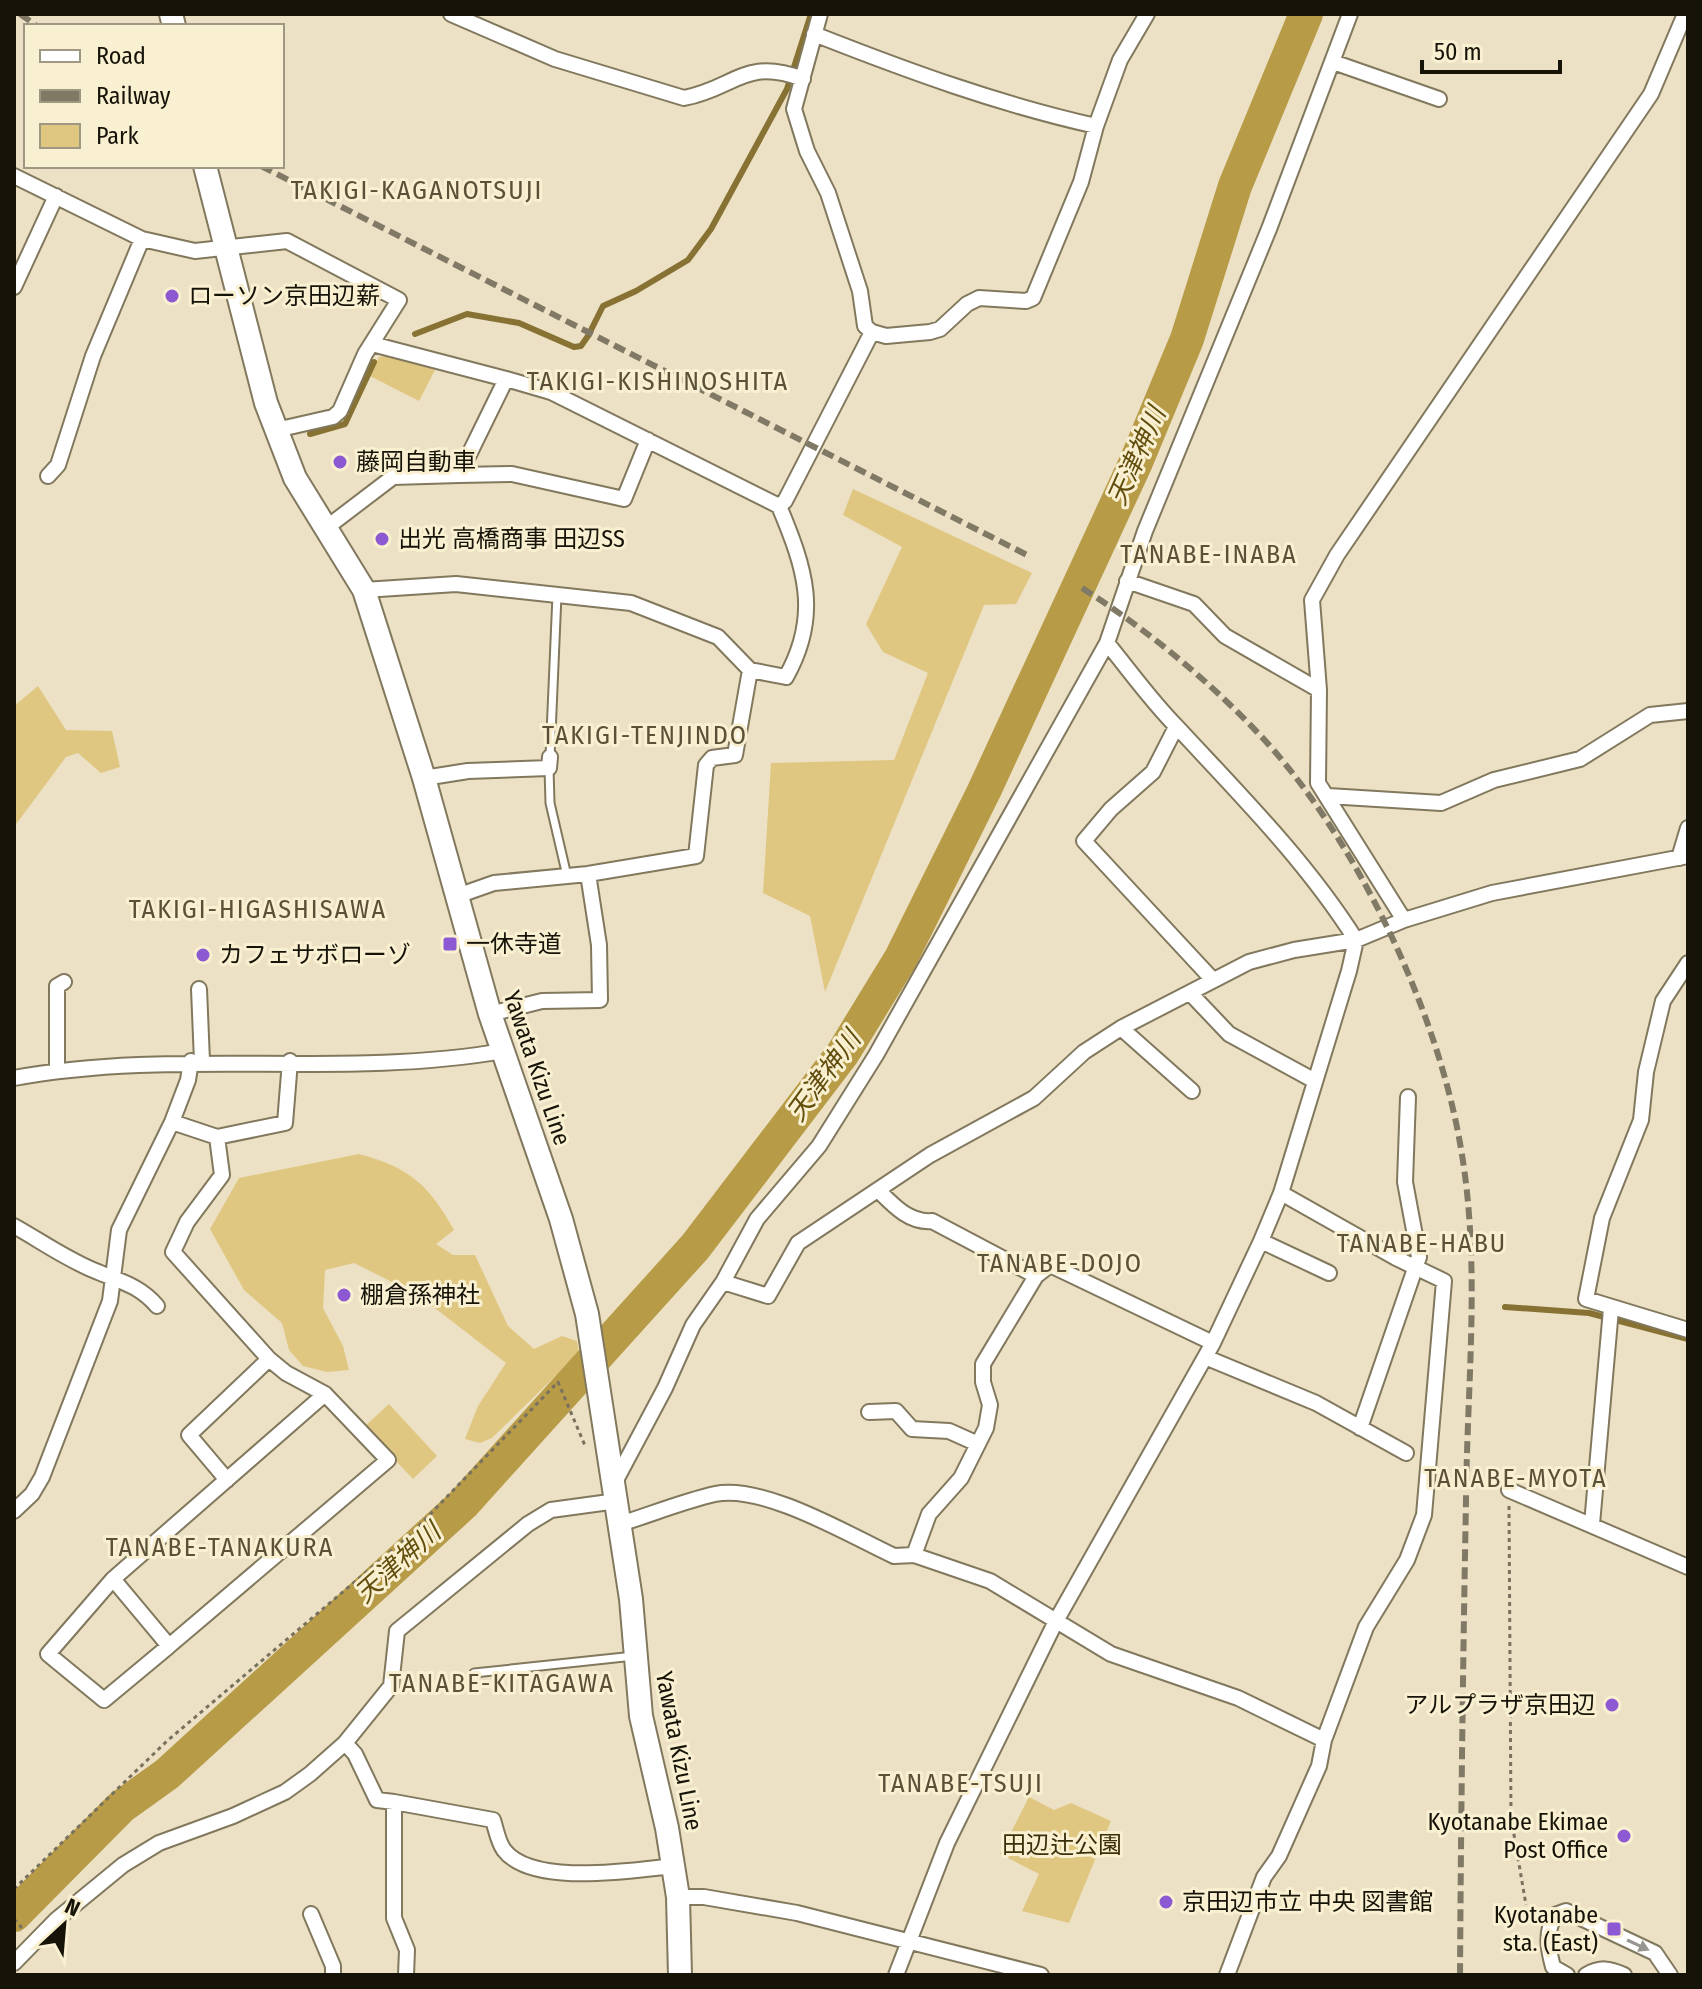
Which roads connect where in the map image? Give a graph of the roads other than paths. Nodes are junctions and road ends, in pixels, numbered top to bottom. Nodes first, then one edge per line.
1 (451, 14) edge
2 (820, 14) edge
3 (1147, 14) edge
4 (1350, 14) edge
5 (1685, 14) edge
6 (814, 34) junction
7 (1333, 62) junction
8 (797, 77) junction
9 (1439, 99) dead end
10 (1096, 126) junction
11 (205, 168) edge
12 (14, 176) edge
13 (56, 196) junction
14 (142, 239) junction
15 (224, 250) junction
16 (14, 287) edge
17 (872, 332) junction
18 (372, 344) junction
19 (506, 379) junction
20 (276, 430) junction
21 (648, 440) junction
22 (459, 475) junction
23 (48, 476) dead end
24 (779, 506) junction
25 (326, 528) junction
26 (1127, 581) junction
27 (364, 590) junction
28 (557, 595) junction
29 (1107, 643) junction
30 (750, 670) junction
31 (1319, 690) junction
32 (1688, 711) edge
33 (1176, 727) junction
34 (550, 762) junction
35 (424, 778) junction
36 (1328, 796) junction
37 (1688, 828) edge
38 (1684, 857) edge
39 (588, 874) junction
40 (567, 876) junction
41 (457, 896) junction
42 (1404, 920) junction
43 (1356, 940) junction
44 (1688, 963) edge
45 (1213, 980) junction
46 (64, 982) dead end
47 (199, 989) dead end
48 (1191, 994) junction
49 (490, 1014) junction
50 (1121, 1028) junction
51 (503, 1051) junction
52 (196, 1061) junction
53 (290, 1061) junction
54 (57, 1070) junction
55 (14, 1078) edge
56 (1315, 1081) junction
57 (1192, 1091) dead end
58 (1408, 1097) dead end
59 (172, 1122) junction
60 (217, 1137) junction
61 (878, 1190) junction
62 (1281, 1193) junction
63 (14, 1226) edge
64 (1261, 1241) junction
65 (1415, 1267) junction
66 (1329, 1273) dead end
67 (1036, 1276) junction
68 (116, 1277) junction
69 (723, 1282) junction
70 (157, 1306) dead end
71 (1610, 1316) junction
72 (1688, 1330) edge
73 (1213, 1343) junction
74 (1205, 1357) junction
75 (269, 1359) junction
76 (325, 1394) junction
77 (869, 1412) dead end
78 (1360, 1428) junction
79 (978, 1444) junction
80 (1406, 1453) dead end
81 (227, 1480) junction
82 (1509, 1490) road end
83 (617, 1502) junction
84 (14, 1511) edge
85 (1592, 1524) junction
86 (914, 1555) junction
87 (1688, 1567) edge
88 (113, 1579) junction
89 (1056, 1621) junction
90 (169, 1646) junction
91 (636, 1655) junction
92 (474, 1673) dead end
93 (1324, 1740) junction
94 (345, 1743) junction
95 (394, 1802) junction
96 (674, 1866) junction
97 (678, 1897) junction
98 (311, 1914) dead end
99 (908, 1941) junction
100 (14, 1963) edge
101 (333, 1975) edge
102 (406, 1975) edge
103 (680, 1975) edge
104 (896, 1975) edge
105 (1041, 1975) edge
106 (1227, 1975) edge
107 (1567, 1975) edge
108 (1586, 1975) edge
109 (1624, 1975) edge
110 (1670, 1975) edge

1 - 8 street
2 - 6 street
3 - 10 street
4 - 7 street
5 - 31 street
6 - 8 street
6 - 10 street
7 - 9 street
7 - 26 street
8 - 17 street
10 - 17 street
11 - 15 main road, Yawata Kizu Line
12 - 13 street
13 - 14 street
13 - 16 street
14 - 15 street
14 - 23 street
15 - 18 street
15 - 20 main road, Yawata Kizu Line
17 - 24 street
18 - 19 street
18 - 20 street
19 - 21 street
19 - 22 street
20 - 25 main road, Yawata Kizu Line
21 - 22 street
21 - 24 street
22 - 25 street
24 - 30 street
25 - 27 main road, Yawata Kizu Line
26 - 29 street
26 - 31 street
27 - 28 street
27 - 35 main road, Yawata Kizu Line
28 - 30 street
28 - 34 lane
29 - 33 street
29 - 69 street
30 - 39 street
31 - 36 street
32 - 36 street
33 - 43 street
33 - 45 street
34 - 35 street
34 - 40 lane
35 - 41 main road, Yawata Kizu Line
36 - 42 street
37 - 38 street
38 - 42 street
39 - 40 street
39 - 49 street
40 - 41 street
41 - 49 main road, Yawata Kizu Line
42 - 43 street
43 - 45 street
43 - 56 street
44 - 71 street
45 - 48 street
46 - 54 street
47 - 52 street
48 - 50 street
48 - 56 street
49 - 51 main road, Yawata Kizu Line
50 - 57 street
50 - 61 street
51 - 53 street
51 - 83 main road, Yawata Kizu Line
52 - 53 street
52 - 54 street
52 - 59 street
53 - 60 street
54 - 55 street
56 - 62 street
58 - 65 street
59 - 60 street
59 - 68 street
60 - 75 street
61 - 67 street
61 - 69 street
62 - 64 street
62 - 65 street
63 - 68 street
64 - 66 street
64 - 73 street
65 - 78 street
65 - 93 street
67 - 73 street
67 - 79 street
68 - 70 street
68 - 84 street
69 - 83 street
71 - 72 street
71 - 85 street
73 - 74 street
74 - 78 street
74 - 89 street
75 - 76 street
75 - 81 street
76 - 81 street
76 - 90 street
77 - 79 street
78 - 80 street
79 - 86 street
81 - 88 street
82 - 85 street
83 - 86 street
83 - 91 main road, Yawata Kizu Line
83 - 94 street
85 - 87 street
86 - 89 street
88 - 90 street
88 - 90 street
89 - 93 street
89 - 99 street
91 - 92 lane
91 - 96 main road, Yawata Kizu Line
93 - 106 street
94 - 95 street
94 - 100 street
95 - 96 street
95 - 102 street
96 - 97 main road, Yawata Kizu Line
97 - 99 street
97 - 103 main road, Yawata Kizu Line
98 - 101 street
99 - 104 street
99 - 105 street
107 -> 110 street
108 - 109 street

